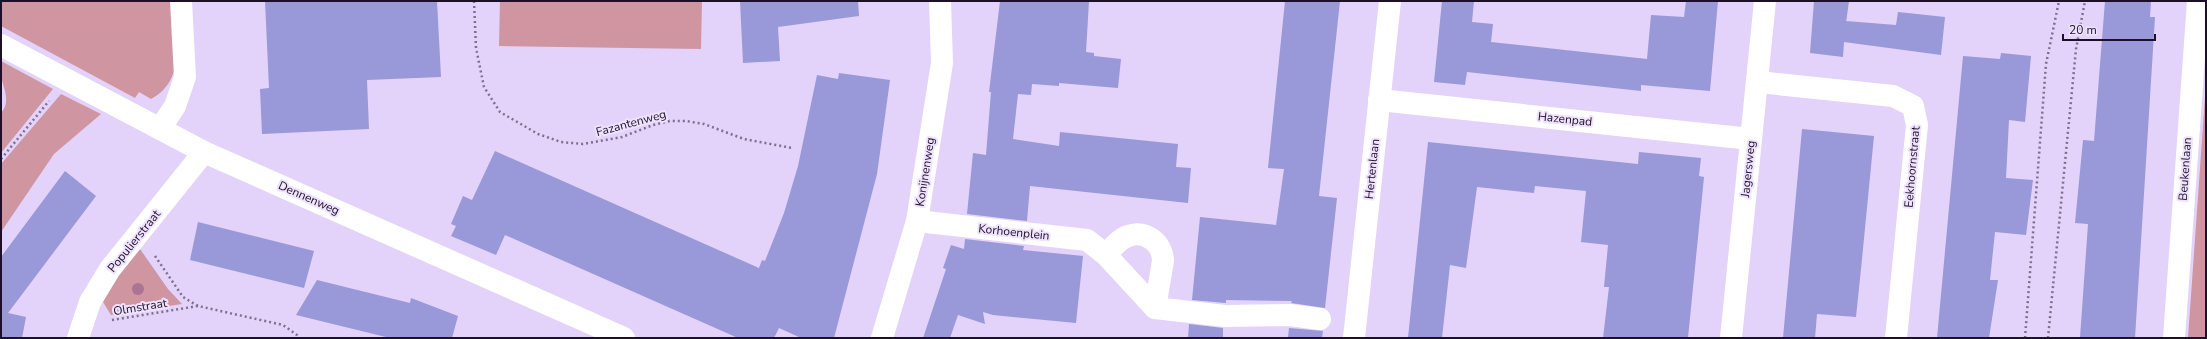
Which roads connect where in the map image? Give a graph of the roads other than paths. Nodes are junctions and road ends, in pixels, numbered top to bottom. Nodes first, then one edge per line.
1 (181, 1) edge
2 (940, 1) edge
3 (1390, 1) edge
4 (1765, 1) edge
5 (2198, 1) edge
6 (1, 45) edge
7 (1758, 82) junction
8 (1379, 100) junction
9 (160, 129) junction
10 (1751, 139) junction
11 (204, 152) junction
12 (917, 221) junction
13 (1106, 255) junction
14 (1156, 308) junction
15 (1320, 319) dead end
16 (81, 330) edge
17 (624, 338) edge
18 (882, 338) edge
19 (1354, 338) edge
20 (1731, 338) edge
21 (1896, 338) edge
22 (2174, 338) edge

1 - 9 street
2 - 12 street, Konijnenweg
3 - 8 street, Hertenlaan
4 - 7 street, Jagersweg
5 - 22 street, Beukenlaan
6 - 9 street, Dennenweg
7 - 10 street, Jagersweg
7 - 21 street, Eekhoornstraat
8 - 10 street, Hazenpad
8 - 19 street, Hertenlaan
9 - 11 street, Dennenweg
10 - 20 street, Jagersweg
11 - 16 street, Populierstraat
11 - 17 street, Dennenweg
12 - 13 street, Korhoenplein
12 - 18 street, Konijnenweg
13 - 14 street, Korhoenplein
13 - 14 street
14 - 15 street

